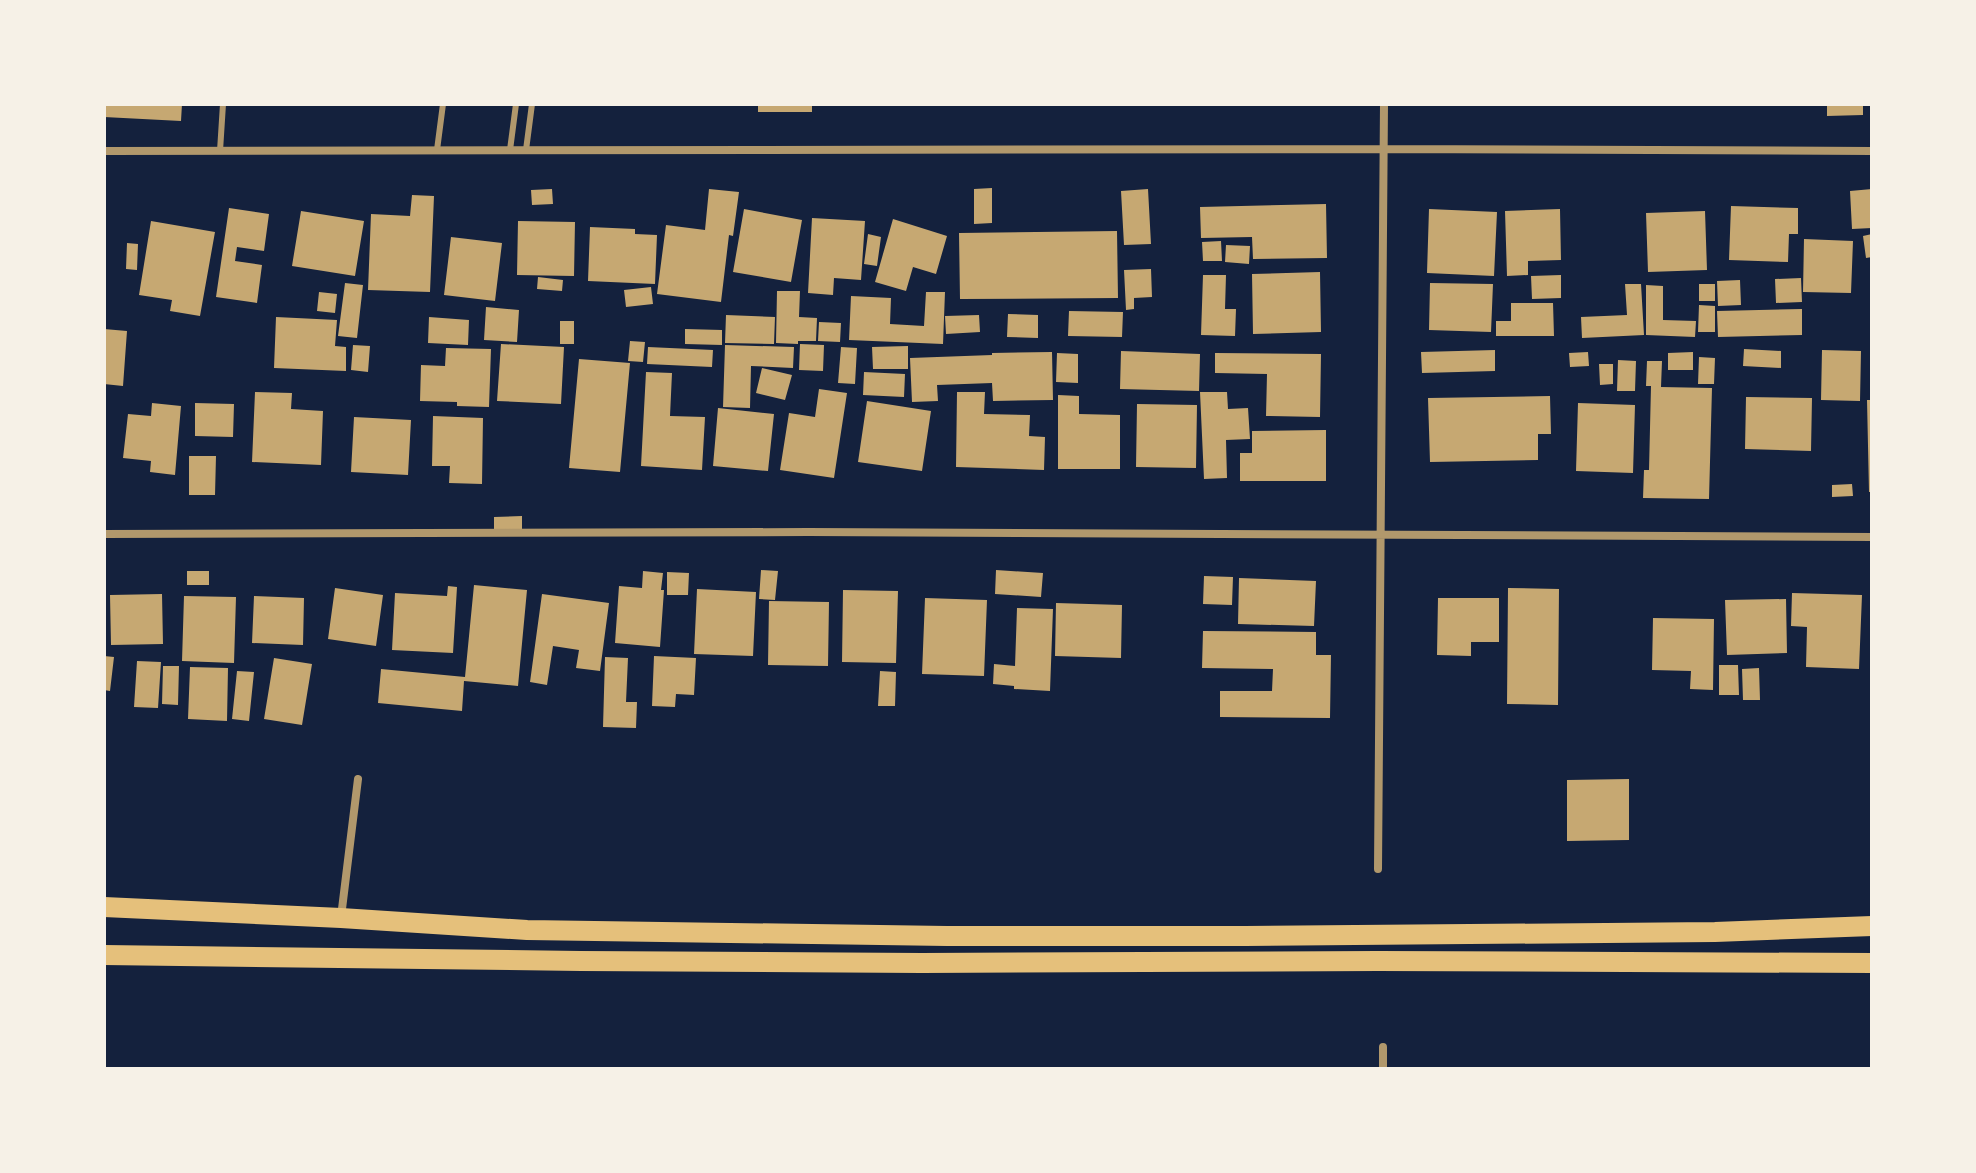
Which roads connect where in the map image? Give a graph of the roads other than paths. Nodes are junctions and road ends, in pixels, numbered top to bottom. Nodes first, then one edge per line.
1 (223, 104) edge
2 (443, 104) edge
3 (516, 104) edge
4 (532, 104) edge
5 (1384, 104) edge
6 (1383, 149) junction
7 (437, 150) junction
8 (510, 150) junction
9 (526, 150) junction
10 (104, 151) edge
11 (220, 151) junction
12 (1872, 151) edge
13 (104, 534) edge
14 (1382, 536) junction
15 (1872, 537) edge
16 (358, 779) dead end
17 (1378, 869) dead end
18 (104, 907) edge
19 (341, 918) junction
20 (1872, 926) edge
21 (104, 955) edge
22 (1872, 963) edge
23 (1383, 1047) dead end
24 (1383, 1069) edge

1 - 11 lane
2 - 7 lane
3 - 8 lane
4 - 9 lane
5 - 6 street
6 - 9 street
6 - 12 street
6 - 14 street
7 - 8 street
7 - 11 street
8 - 9 street
10 - 11 street
13 - 14 street
14 - 15 street
14 - 17 street
16 - 19 street
18 - 19 main road
19 - 20 main road
21 - 22 main road
23 - 24 street

